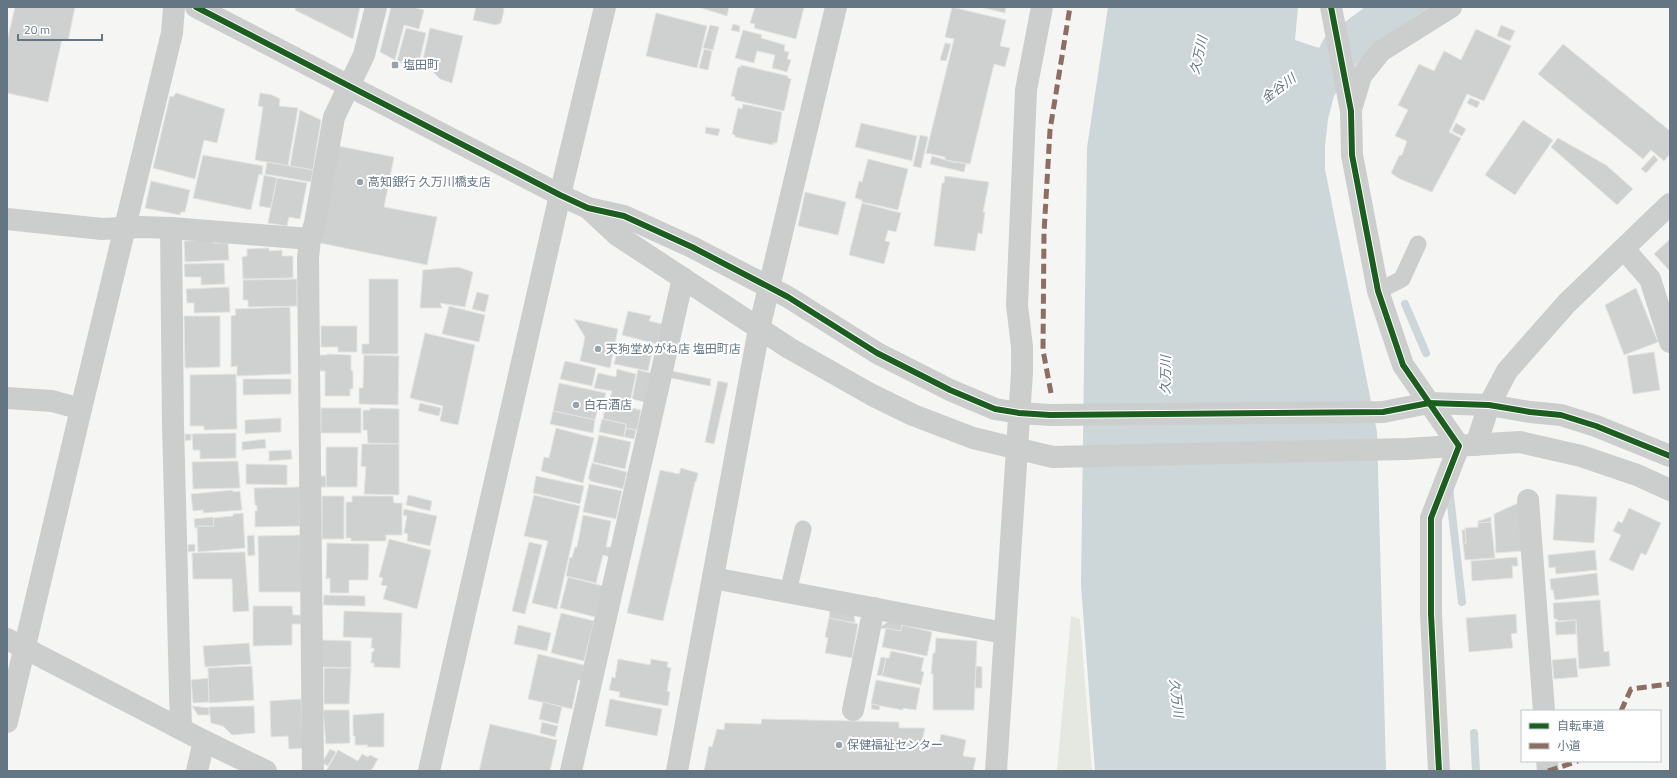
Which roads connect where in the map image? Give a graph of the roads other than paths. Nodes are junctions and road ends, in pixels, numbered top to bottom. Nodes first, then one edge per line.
1 (174, 7) edge
2 (196, 7) edge
3 (376, 7) edge
4 (606, 7) edge
5 (836, 7) edge
6 (1042, 7) edge
7 (1451, 7) edge
8 (1331, 11) edge
9 (349, 85) junction
10 (1351, 111) junction
11 (560, 195) junction
12 (1670, 204) edge
13 (588, 208) junction
14 (7, 219) edge
15 (125, 228) junction
16 (171, 228) junction
17 (310, 239) junction
18 (1418, 244) dead end
19 (1624, 248) junction
20 (683, 278) junction
21 (768, 287) junction
22 (1378, 291) junction
23 (759, 329) junction
24 (1670, 342) edge
25 (7, 398) edge
26 (1429, 403) junction
27 (1489, 405) junction
28 (81, 409) junction
29 (1019, 413) junction
30 (1467, 446) junction
31 (1017, 448) junction
32 (1670, 456) edge
33 (1670, 490) edge
34 (1528, 500) dead end
35 (803, 530) dead end
36 (712, 578) junction
37 (788, 592) junction
38 (874, 608) junction
39 (1004, 633) junction
40 (16, 644) edge
41 (853, 710) dead end
42 (1544, 710) edge
43 (7, 722) edge
44 (181, 729) junction
45 (204, 741) junction
46 (197, 771) edge
47 (266, 771) edge
48 (313, 771) edge
49 (429, 771) edge
50 (571, 771) edge
51 (677, 771) edge
52 (996, 771) edge
53 (1439, 771) edge

1 - 15 street
2 - 9 street
3 - 9 street
4 - 11 street
5 - 21 street
6 - 29 street
7 - 10 street
8 - 10 street
9 - 11 street
9 - 17 street
10 - 22 street
11 - 13 street
11 - 49 street
12 - 19 street
13 - 20 street
13 - 21 street
14 - 15 street
15 - 16 street
15 - 28 street
16 - 17 street
16 - 44 street
17 - 48 street
18 - 22 lane
19 - 24 street
19 - 27 street
20 - 23 street
20 - 50 street
21 - 23 street
21 - 29 street
22 - 26 street
23 - 31 street
23 - 36 street
25 - 28 street
26 - 27 street
26 - 29 street
26 - 30 street
27 - 30 street
27 - 32 street
28 - 40 street
29 - 31 street
30 - 31 street
30 - 33 street
30 - 53 street
31 - 39 street
34 - 42 street
35 - 37 lane
36 - 37 street
36 - 51 street
37 - 38 street
38 - 39 street
38 - 41 street
39 - 52 street
40 - 43 street
40 - 44 street
44 - 45 street
45 - 46 street
45 - 47 street

